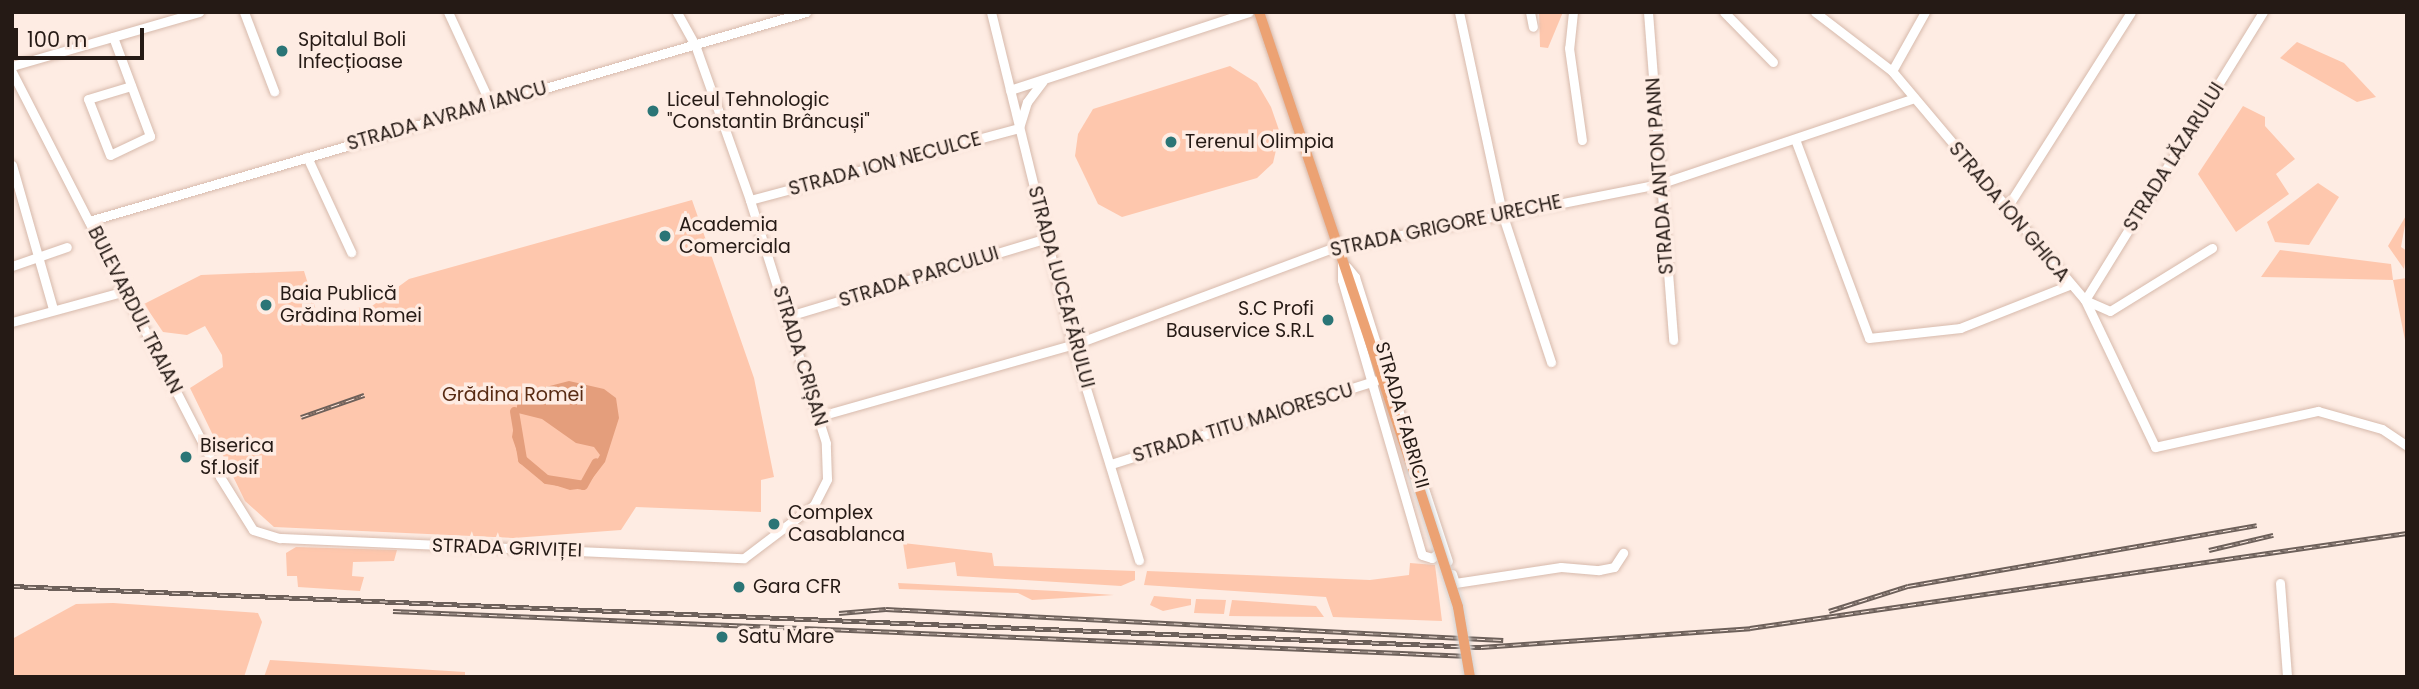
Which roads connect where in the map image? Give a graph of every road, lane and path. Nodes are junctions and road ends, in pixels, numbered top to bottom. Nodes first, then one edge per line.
1 (199, 12) edge
2 (244, 12) edge
3 (448, 12) edge
4 (677, 12) edge
5 (806, 12) edge
6 (991, 12) edge
7 (1249, 12) edge
8 (1259, 12) edge
9 (1459, 12) edge
10 (1530, 12) edge
11 (1573, 12) edge
12 (1648, 12) edge
13 (1724, 12) edge
14 (1815, 12) edge
15 (1925, 12) edge
16 (2131, 12) edge
17 (2263, 12) edge
18 (1533, 27) dead end
19 (113, 37) junction
20 (695, 45) junction
21 (1773, 62) dead end
22 (12, 66) edge
23 (1892, 71) junction
24 (12, 72) edge
25 (1043, 81) junction
26 (131, 86) junction
27 (1010, 90) junction
28 (274, 91) dead end
29 (1914, 98) junction
30 (490, 103) junction
31 (1019, 128) junction
32 (1795, 139) junction
33 (1582, 140) dead end
34 (307, 157) junction
35 (13, 168) edge
36 (1660, 184) junction
37 (750, 200) junction
38 (2006, 209) junction
39 (1502, 213) junction
40 (17, 215) edge
41 (89, 221) junction
42 (1048, 238) junction
43 (1339, 246) junction
44 (67, 247) dead end
45 (2212, 248) dead end
46 (351, 252) dead end
47 (37, 258) junction
48 (1342, 263) junction
49 (12, 266) edge
50 (2070, 285) junction
51 (125, 291) junction
52 (2085, 300) junction
53 (53, 309) junction
54 (789, 316) junction
55 (12, 321) edge
56 (1673, 340) dead end
57 (1073, 343) junction
58 (1551, 362) dead end
59 (1375, 381) junction
60 (820, 416) junction
61 (2407, 446) edge
62 (1111, 464) junction
63 (270, 537) joint
64 (1444, 547) junction
65 (1623, 553) dead end
66 (744, 558) joint
67 (1139, 560) dead end
68 (2280, 583) dead end
69 (1470, 677) edge
70 (2287, 677) edge

1 - 19 street
2 - 28 street
3 - 30 street
4 - 20 street, STRADA CRIȘAN
5 - 20 street, STRADA AVRAM IANCU
6 - 27 street, STRADA LUCEAFĂRULUI
7 - 25 street
8 - 43 main road, STRADA FABRICII
9 - 39 street
10 - 18 street
11 - 33 street
12 - 36 street, STRADA ANTON PANN
13 - 21 street
14 - 23 street, STRADA ION GHICA
15 - 23 street
16 - 38 street
17 - 52 street, STRADA LĂZARULUI
19 - 22 street
19 - 26 street
20 - 30 street, STRADA AVRAM IANCU
20 - 37 street, STRADA CRIȘAN
23 - 29 street, STRADA ION GHICA
24 - 41 street, BULEVARDUL TRAIAN
25 - 27 street
25 - 31 street
26 - 26 street
27 - 31 street, STRADA LUCEAFĂRULUI
29 - 32 street, STRADA GRIGORE URECHE
29 - 38 street, STRADA ION GHICA
30 - 34 street, STRADA AVRAM IANCU
31 - 37 street, STRADA ION NECULCE
31 - 42 street, STRADA LUCEAFĂRULUI
32 - 36 street, STRADA GRIGORE URECHE
32 - 50 street
34 - 41 street, STRADA AVRAM IANCU
34 - 46 street
35 - 40 street
36 - 39 street, STRADA GRIGORE URECHE
36 - 56 street, STRADA ANTON PANN
37 - 54 street, STRADA CRIȘAN
38 - 50 street, STRADA ION GHICA
39 - 43 street, STRADA GRIGORE URECHE
39 - 58 street
40 - 47 street
41 - 51 street, BULEVARDUL TRAIAN
42 - 54 street, STRADA PARCULUI
42 - 57 street, STRADA LUCEAFĂRULUI
43 - 48 main road, STRADA FABRICII
43 - 57 street, STRADA GRIGORE URECHE
44 - 47 street
45 - 52 street
47 - 49 street
47 - 53 street
48 - 59 street, STRADA FABRICII
48 - 64 street, STRADA FABRICII
48 - 69 main road, STRADA FABRICII, bridge
50 - 52 street, STRADA ION GHICA
51 - 53 street
51 - 63 street, BULEVARDUL TRAIAN
52 - 61 street, STRADA ION GHICA
53 - 55 street
54 - 60 street, STRADA CRIȘAN
57 - 60 street, STRADA GRIGORE URECHE
57 - 62 street, STRADA LUCEAFĂRULUI
59 - 62 street, STRADA TITU MAIORESCU
59 - 64 street, STRADA FABRICII
60 - 66 street, STRADA CRIȘAN
62 - 67 street, STRADA LUCEAFĂRULUI
63 - 66 street, STRADA GRIVIȚEI
64 - 65 street
68 - 70 street

